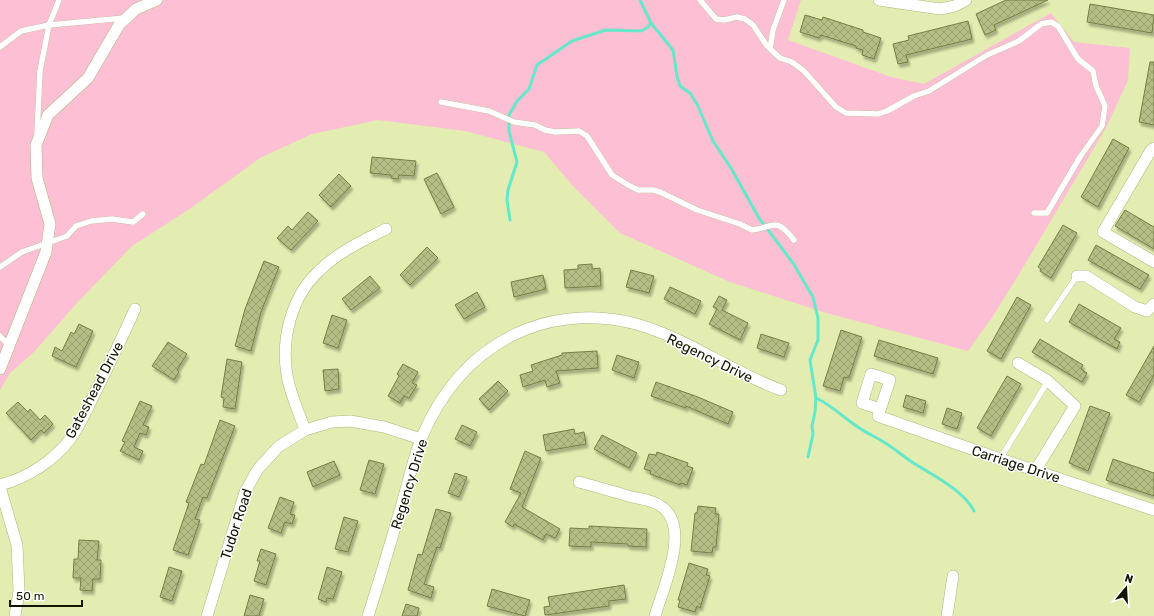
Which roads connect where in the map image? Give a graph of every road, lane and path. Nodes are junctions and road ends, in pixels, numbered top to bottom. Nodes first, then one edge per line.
1 (58, 0) edge
2 (157, 0) edge
3 (700, 0) edge
4 (784, 0) edge
5 (879, 0) edge
6 (966, 0) edge
7 (127, 18) junction
8 (50, 26) junction
9 (0, 47) edge
10 (770, 49) junction
11 (441, 102) dead end
12 (36, 145) junction
13 (1154, 148) edge
14 (1034, 213) dead end
15 (143, 214) dead end
16 (386, 229) dead end
17 (794, 240) dead end
18 (47, 242) junction
19 (1154, 262) edge
20 (0, 267) edge
21 (1077, 276) joint
22 (1154, 304) edge
23 (135, 309) dead end
24 (1047, 320) dead end
25 (0, 336) edge
26 (10, 347) junction
27 (1018, 363) dead end
28 (0, 369) edge
29 (1048, 381) junction
30 (781, 390) dead end
31 (879, 413) dead end
32 (306, 430) junction
33 (421, 439) junction
34 (1000, 460) junction
35 (1035, 471) junction
36 (579, 482) dead end
37 (0, 486) edge
38 (1154, 510) edge
39 (953, 576) dead end
40 (15, 616) edge
41 (207, 616) edge
42 (368, 616) edge
43 (655, 616) edge
44 (947, 616) edge

1 - 8 lane
2 - 7 street
3 - 10 lane
4 - 10 lane
5 - 6 street
7 - 8 lane
7 - 12 street
8 - 9 lane
8 - 12 lane
10 - 14 lane
11 - 17 lane
12 - 18 street
13 - 19 street
15 - 18 lane
16 - 32 street
18 - 20 lane
18 - 26 street
21 - 22 street
21 - 24 lane
23 - 37 street, Gateshead Drive
25 - 26 lane
26 - 28 street
27 - 29 street
29 - 34 lane
29 - 35 street
30 - 33 street, Regency Drive
31 - 34 street, Carriage Drive
32 - 33 street, Tudor Road
32 - 41 street, Tudor Road
33 - 42 street, Regency Drive
34 - 35 street, Carriage Drive
35 - 38 street, Carriage Drive
36 - 43 street
37 - 40 street
39 - 44 street

